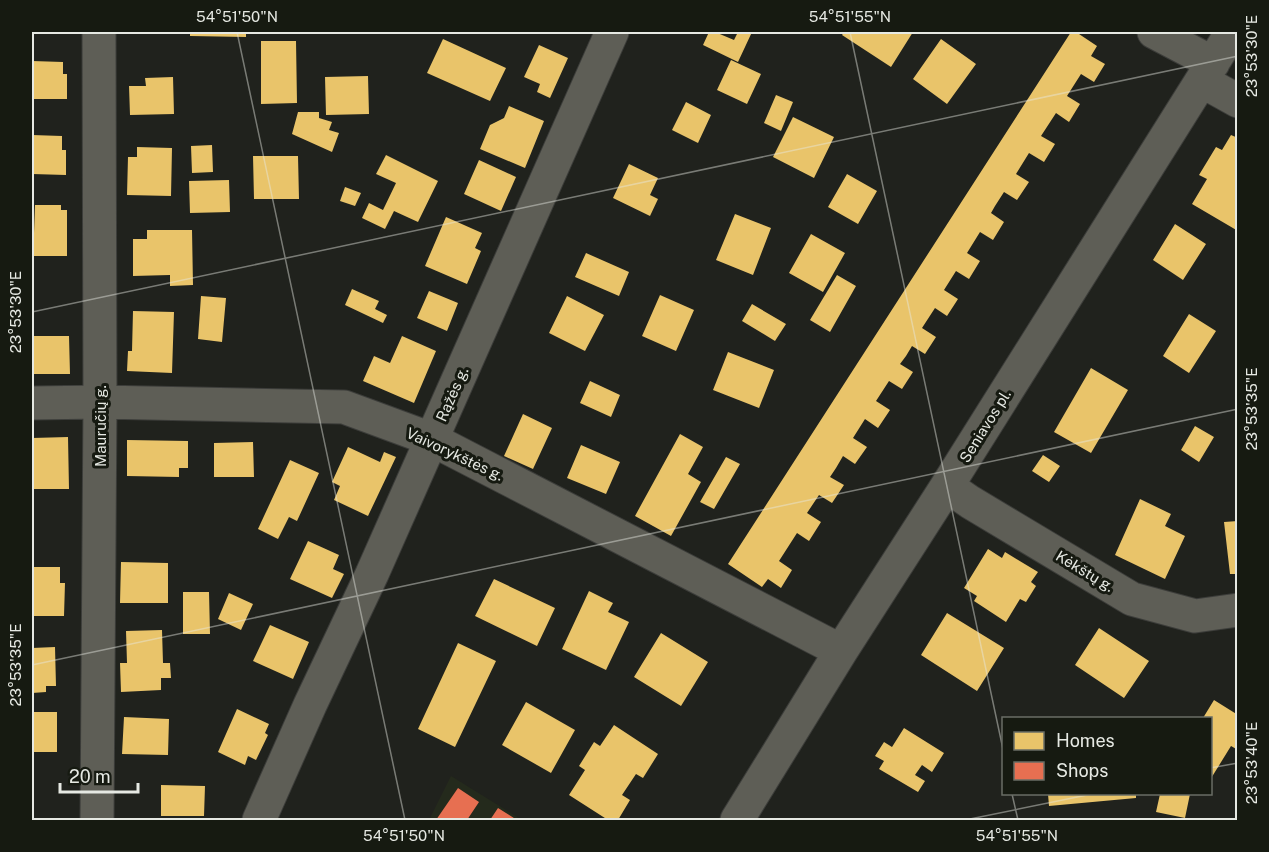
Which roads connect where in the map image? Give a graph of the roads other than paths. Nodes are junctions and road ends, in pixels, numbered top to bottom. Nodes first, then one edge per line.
1 (99, 32) edge
2 (612, 32) edge
3 (1154, 32) edge
4 (1232, 32) edge
5 (1207, 72) junction
6 (1238, 101) edge
7 (100, 402) junction
8 (32, 403) edge
9 (431, 439) junction
10 (947, 486) junction
11 (1238, 610) edge
12 (841, 651) junction
13 (97, 820) edge
14 (259, 820) edge
15 (737, 820) edge

1 - 7 street, Mauručių g.
2 - 9 street, Rąžės g.
3 - 5 street
4 - 5 street, Seniavos pl.
5 - 6 street
5 - 10 street, Seniavos pl.
7 - 8 street, Vaivorykštės g.
7 - 9 street, Vaivorykštės g.
7 - 13 street, Mauručių g.
9 - 12 street, Vaivorykštės g.
9 - 14 street, Rąžės g.
10 - 11 street, Kėkštų g.
10 - 12 street, Seniavos pl.
12 - 15 street, Seniavos pl.

